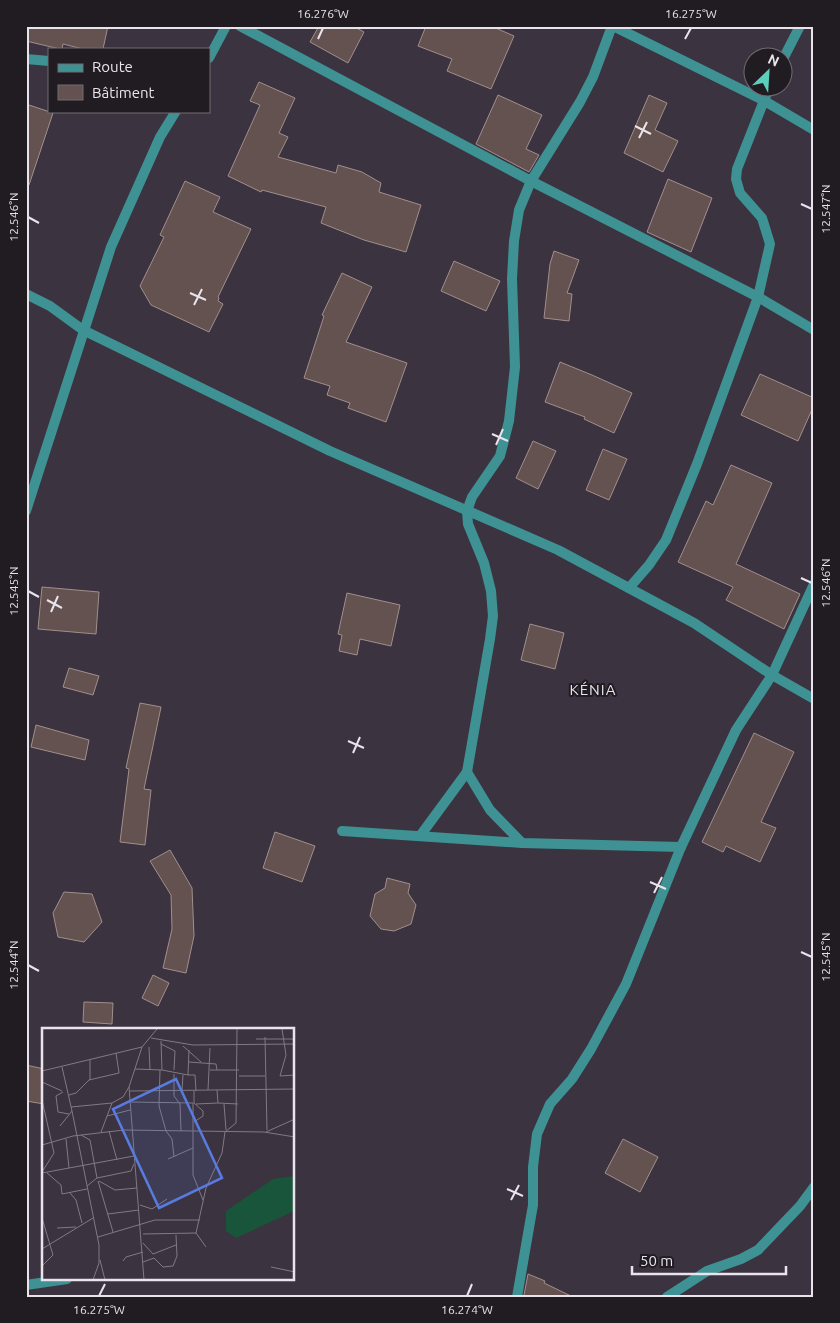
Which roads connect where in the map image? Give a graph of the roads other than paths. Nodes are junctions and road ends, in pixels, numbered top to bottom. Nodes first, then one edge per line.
1 (226, 26) edge
2 (240, 26) edge
3 (612, 26) edge
4 (800, 26) edge
5 (789, 48) edge
6 (210, 56) edge
7 (26, 59) edge
8 (48, 61) edge
9 (763, 100) junction
10 (175, 112) edge
11 (814, 130) edge
12 (531, 181) junction
13 (26, 294) edge
14 (758, 296) junction
15 (83, 330) junction
16 (814, 330) edge
17 (26, 511) edge
18 (467, 512) junction
19 (814, 584) edge
20 (629, 588) junction
21 (772, 675) junction
22 (814, 699) edge
23 (467, 772) junction
24 (342, 831) dead end
25 (420, 836) junction
26 (522, 842) junction
27 (681, 848) junction
28 (814, 1187) edge
29 (60, 1280) edge
30 (26, 1285) edge
31 (517, 1297) edge
32 (667, 1297) edge

1 - 6 street
2 - 12 street
3 - 9 street
3 - 12 street
4 - 5 street
7 - 8 street
9 - 11 street
9 - 14 street
10 - 15 street
12 - 14 street
12 - 18 street
13 - 15 street
14 - 16 street
14 - 20 street
15 - 17 street
15 - 18 street
18 - 20 street
18 - 23 street
19 - 21 street
20 - 21 street
21 - 22 street
21 - 27 street
23 - 25 street
23 - 26 street
24 - 25 street
25 - 26 street
26 - 27 street
27 - 31 street
28 - 32 street
29 - 30 street

